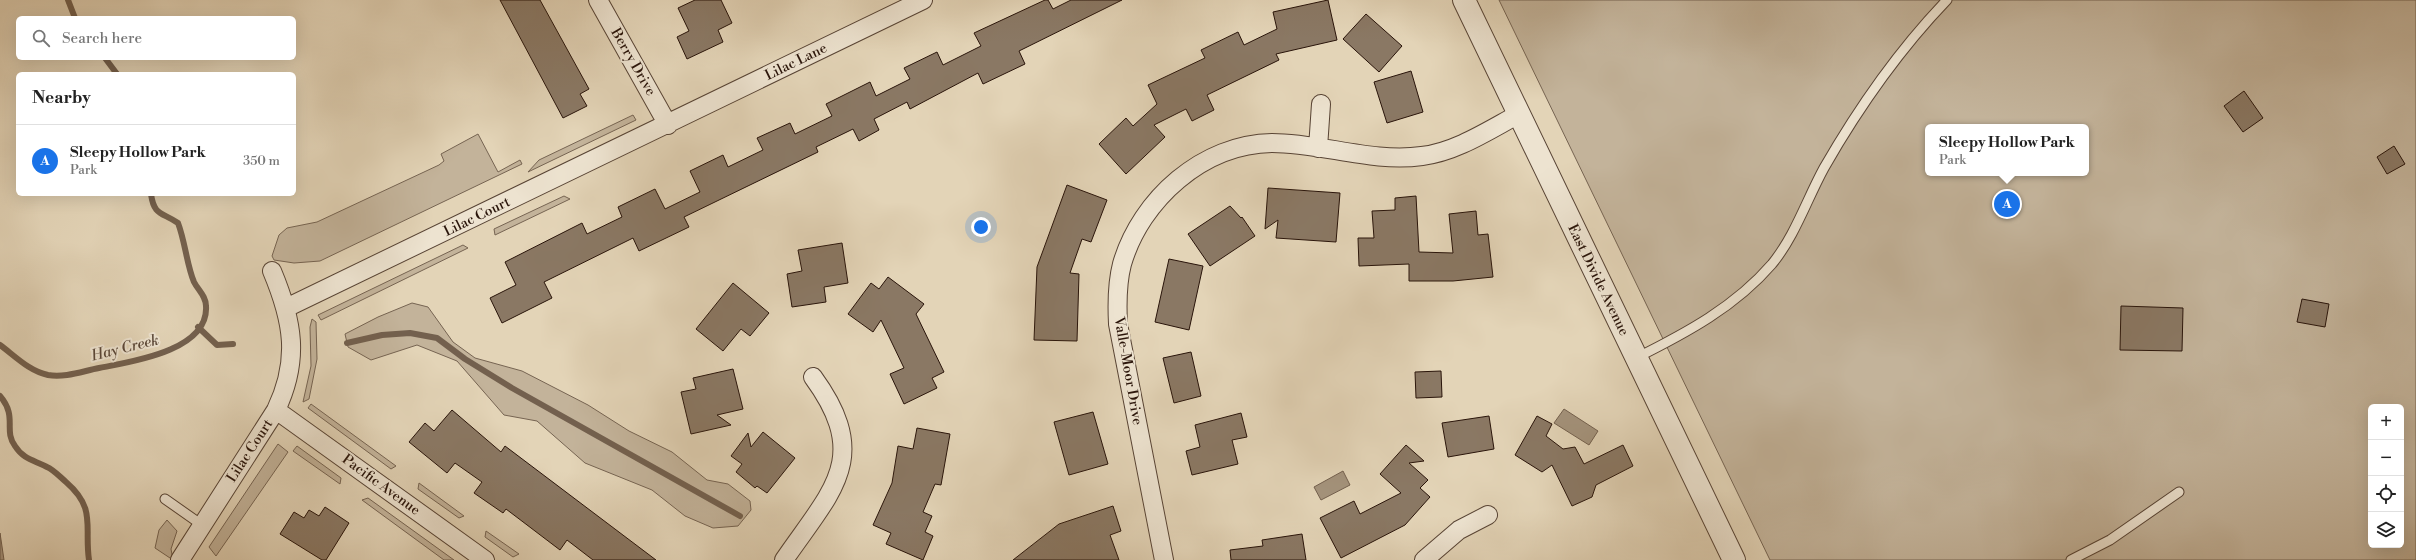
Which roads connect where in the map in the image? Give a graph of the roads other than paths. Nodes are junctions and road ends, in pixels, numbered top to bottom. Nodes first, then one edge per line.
1 (598, 0) edge
2 (923, 0) edge
3 (1464, 0) edge
4 (1947, 0) edge
5 (1321, 104) dead end
6 (1519, 114) junction
7 (668, 125) junction
8 (1318, 148) junction
9 (272, 271) dead end
10 (286, 308) junction
11 (1636, 359) junction
12 (813, 377) dead end
13 (276, 410) junction
14 (2180, 492) dead end
15 (165, 499) dead end
16 (1488, 515) dead end
17 (202, 526) junction
18 (180, 560) edge
19 (485, 560) edge
20 (784, 560) edge
21 (1164, 560) edge
22 (1424, 560) edge
23 (1734, 560) edge
24 (2070, 560) edge

1 - 7 street, Berry Drive
2 - 7 street, Lilac Lane
3 - 6 street, East Divide Avenue
4 - 11 lane
5 - 8 street
6 - 8 street, Valle-Moor Drive
6 - 11 street, East Divide Avenue
7 - 10 street, Lilac Court
8 - 21 street, Valle-Moor Drive
9 - 10 street, Lilac Court
10 - 13 street, Lilac Court
11 - 23 street, East Divide Avenue
12 - 20 street
13 - 17 street, Lilac Court
13 - 19 street, Pacific Avenue
14 - 24 lane
15 - 17 lane
16 - 22 street
17 - 18 street, Lilac Court

